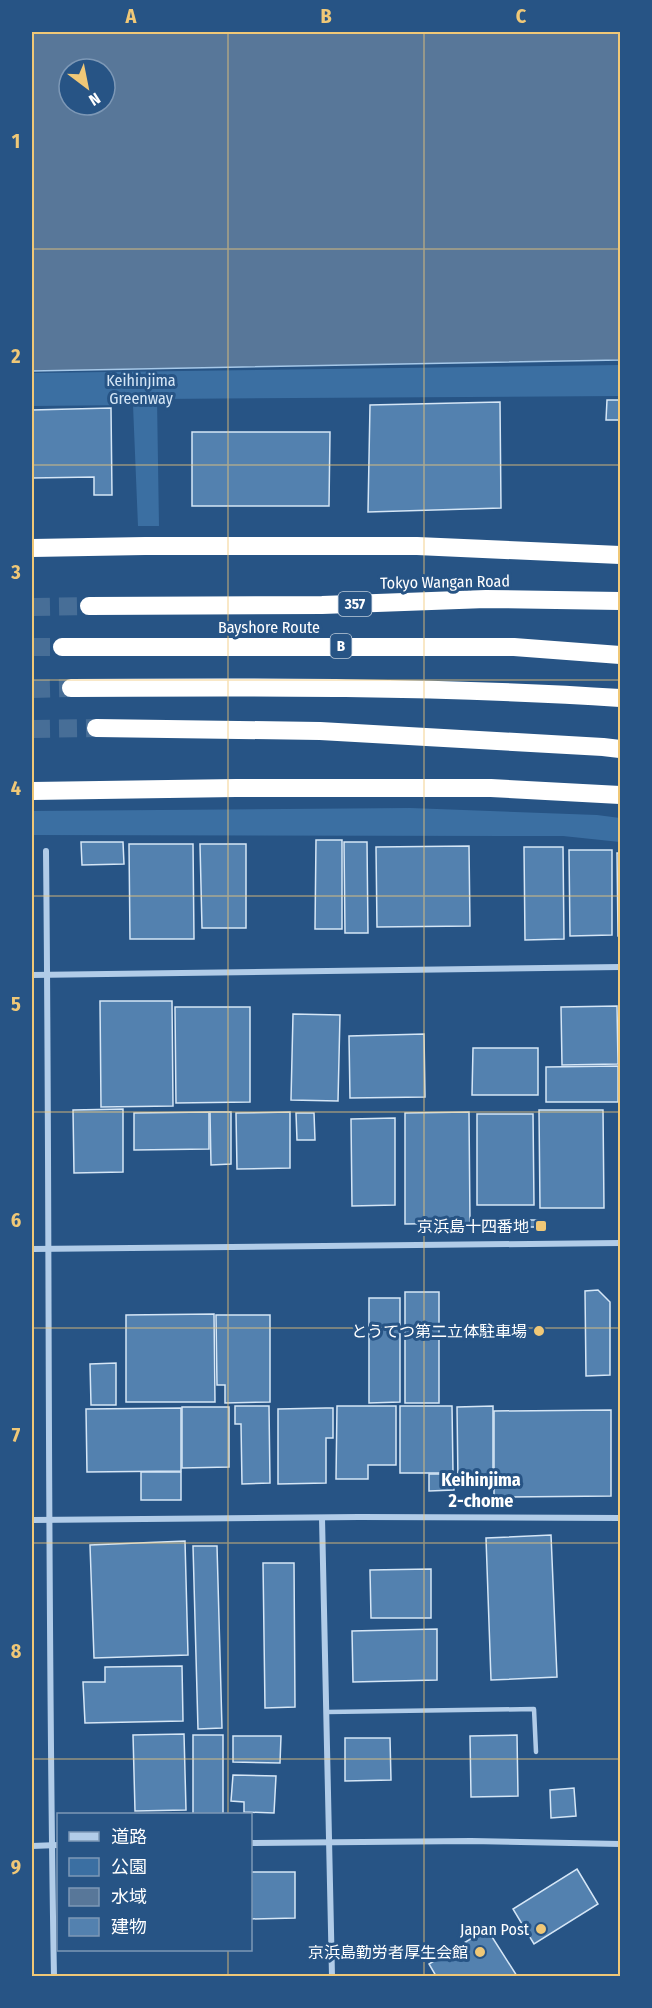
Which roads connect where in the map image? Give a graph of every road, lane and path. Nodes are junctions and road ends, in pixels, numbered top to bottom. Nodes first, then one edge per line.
1 (32, 548) edge
2 (621, 555) edge
3 (621, 601) edge
4 (90, 606) tunnel mouth
5 (62, 647) tunnel mouth
6 (621, 654) edge
7 (71, 688) tunnel mouth
8 (621, 698) edge
9 (96, 728) tunnel mouth
10 (621, 749) edge
11 (32, 791) edge
12 (621, 795) edge
13 (46, 851) dead end
14 (621, 967) edge
15 (32, 975) edge
16 (47, 975) junction
17 (621, 1243) edge
18 (49, 1249) junction
19 (32, 1250) edge
20 (322, 1518) junction
21 (621, 1518) edge
22 (32, 1520) edge
23 (48, 1520) junction
24 (327, 1712) junction
25 (536, 1752) dead end
26 (330, 1842) junction
27 (252, 1843) edge
28 (621, 1844) edge
29 (55, 1845) edge
30 (32, 1846) edge
31 (54, 1977) edge
32 (332, 1977) edge

1 - 2 highway
3 - 4 highway, Tokyo Wangan Road / 357
5 - 6 highway, Bayshore Route / B
7 - 8 highway
9 - 10 highway
11 - 12 highway
13 - 16 street
14 - 16 street
15 - 16 street
16 - 18 street
17 - 18 street
18 - 19 street
18 - 23 street
20 - 21 street
20 - 23 street
20 - 24 street
22 - 23 street
23 - 29 street
24 - 25 lane
24 - 26 street
26 - 27 street
26 - 28 street
26 - 32 street
29 - 30 street
29 - 31 street

